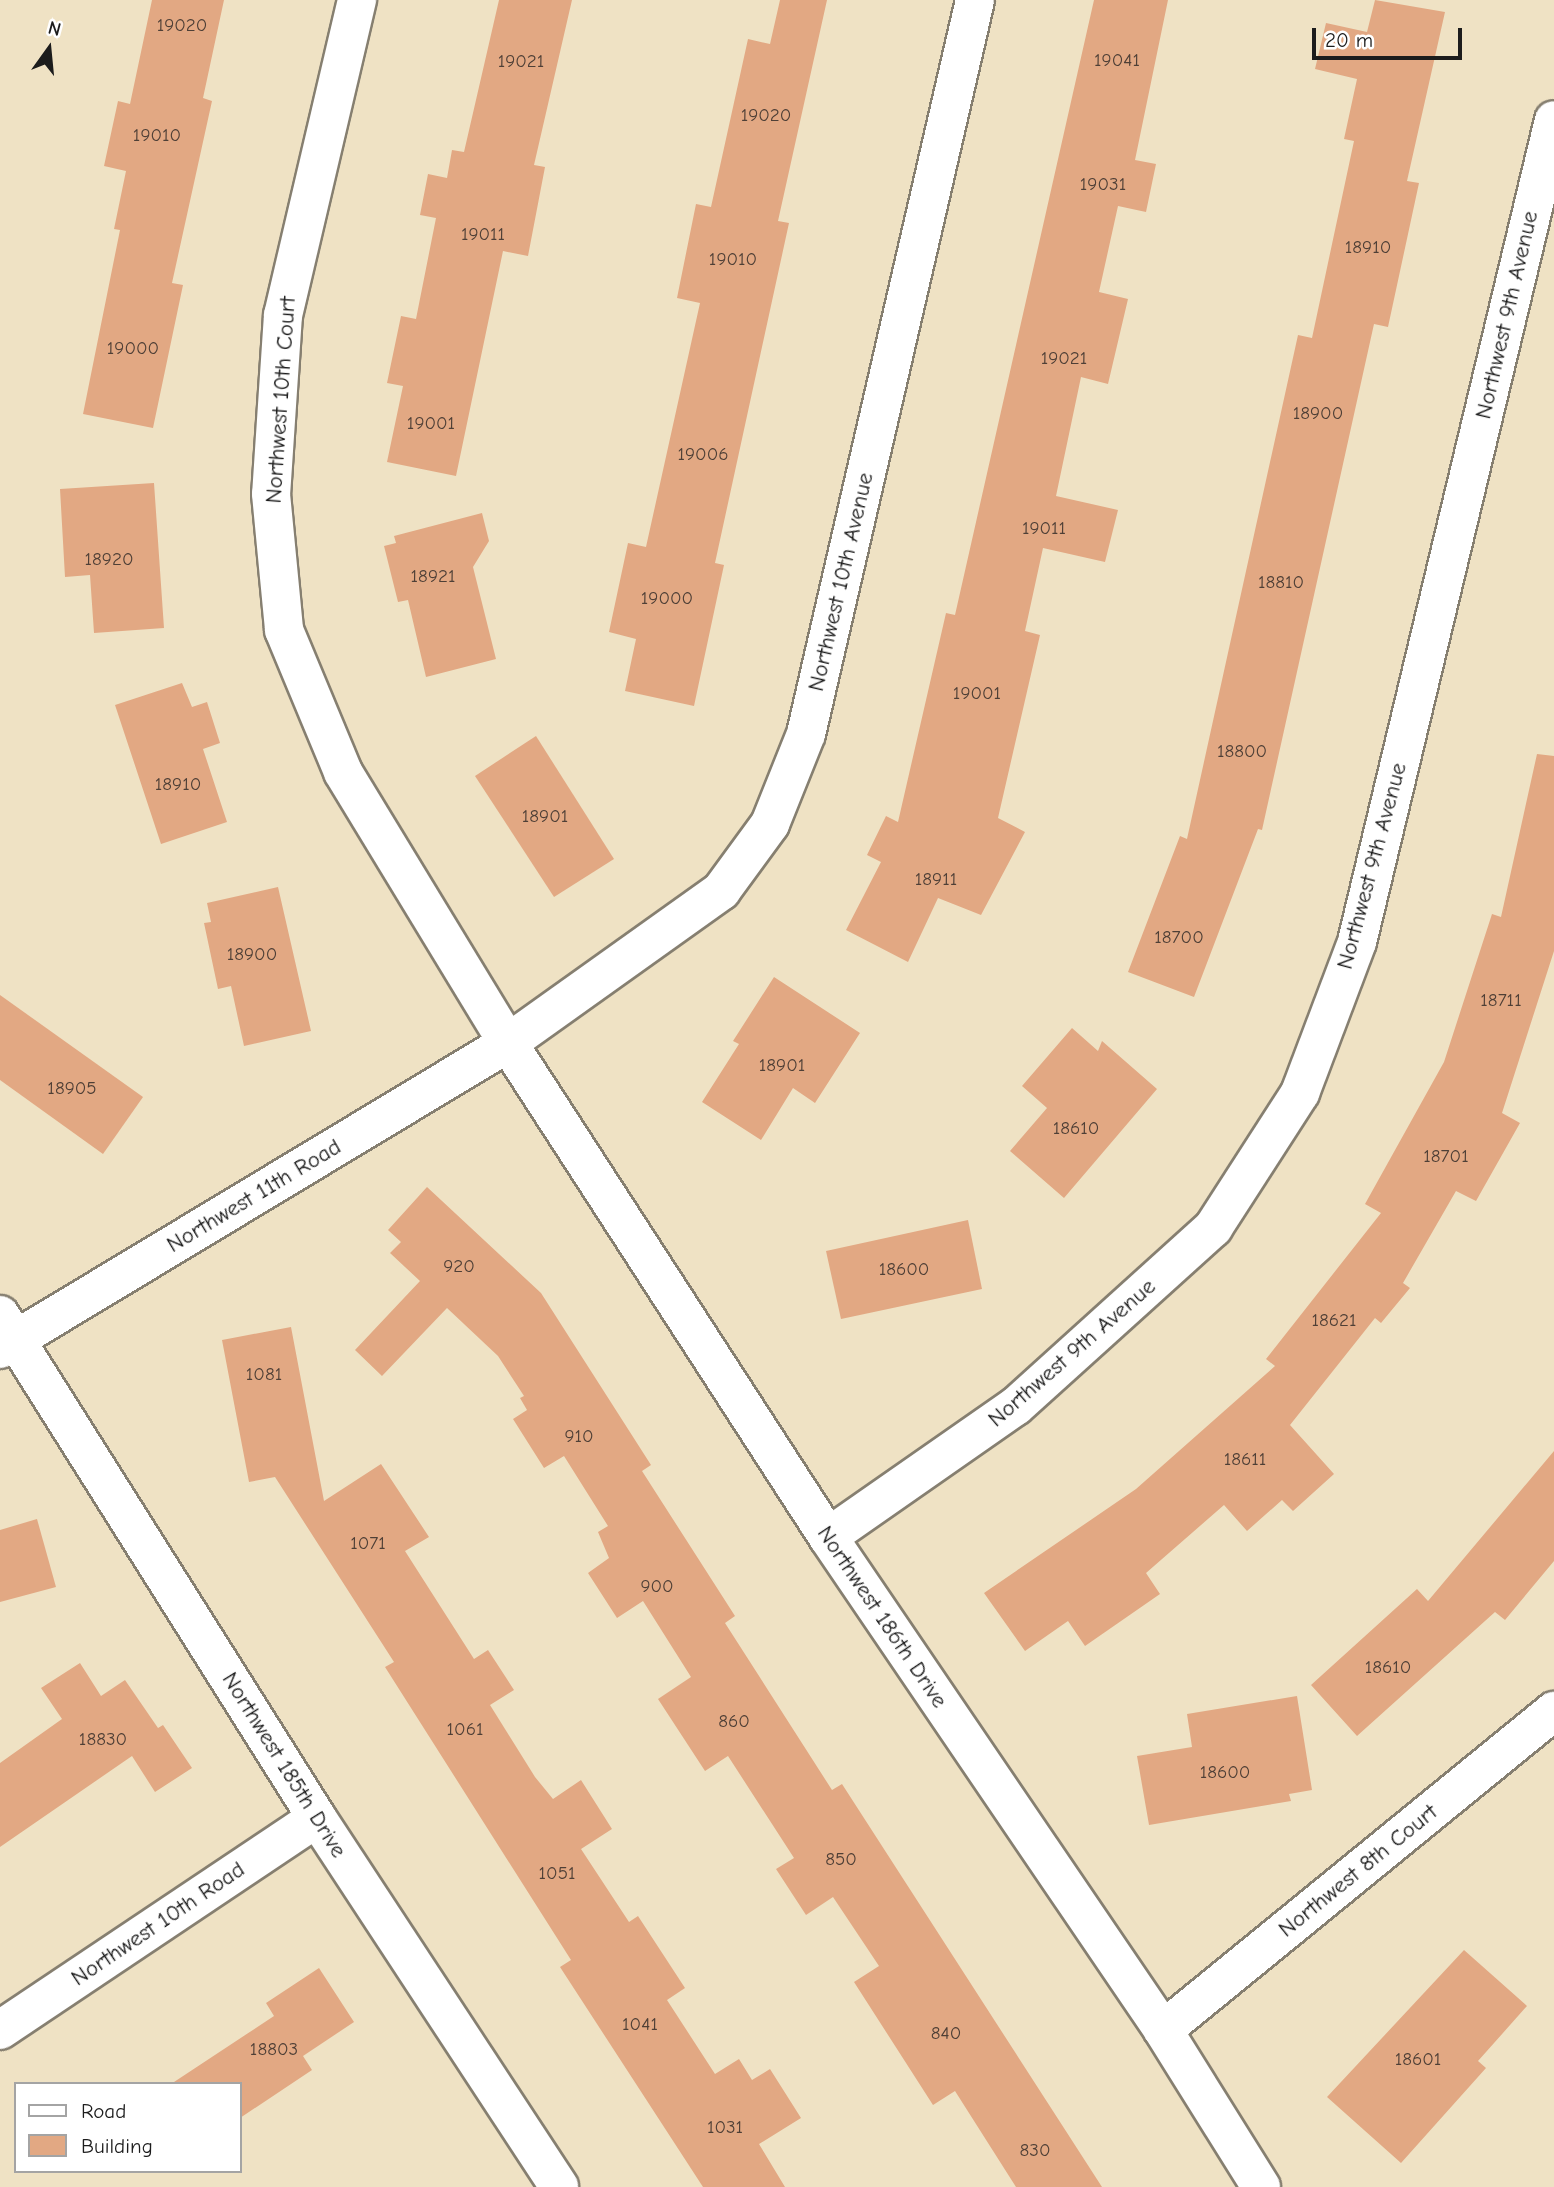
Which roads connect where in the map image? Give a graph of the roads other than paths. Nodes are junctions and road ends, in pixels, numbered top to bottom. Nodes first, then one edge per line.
1 (357, 0) edge
2 (975, 0) edge
3 (1554, 120) edge
4 (508, 1043) junction
5 (5, 1334) edge
6 (828, 1537) junction
7 (1554, 1711) edge
8 (317, 1818) junction
9 (0, 2030) edge
10 (1163, 2031) junction
11 (559, 2187) edge
12 (1262, 2187) edge

1 - 4 street, Northwest 10th Court
2 - 4 street, Northwest 10th Avenue
3 - 6 street, Northwest 9th Avenue
4 - 5 street, Northwest 11th Road
4 - 6 street, Northwest 186th Drive
5 - 8 street, Northwest 185th Drive
6 - 10 street, Northwest 186th Drive
7 - 10 street, Northwest 8th Court
8 - 9 street, Northwest 10th Road
8 - 11 street, Northwest 185th Drive
10 - 12 street, Northwest 186th Drive

